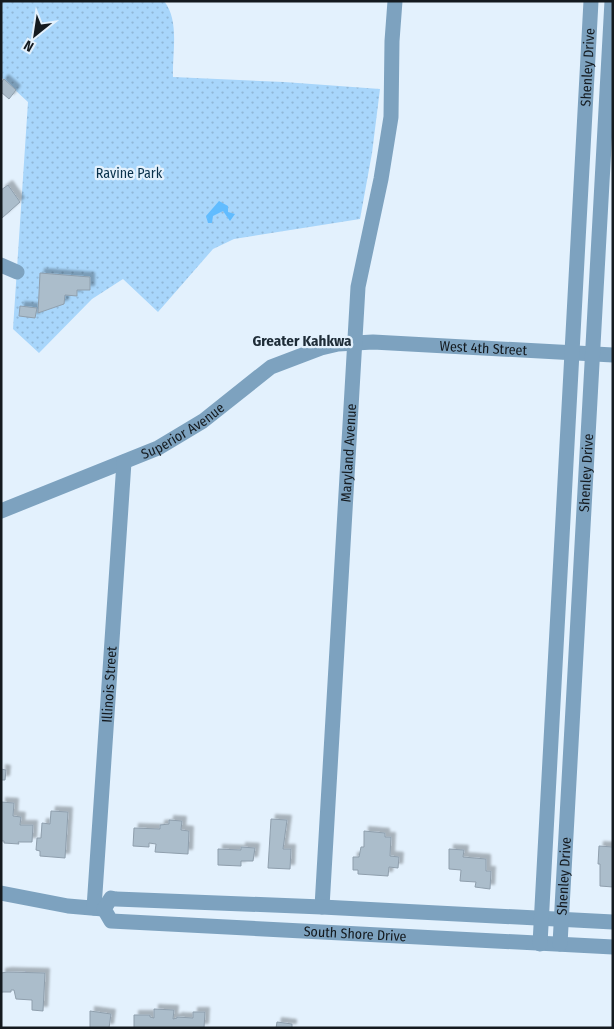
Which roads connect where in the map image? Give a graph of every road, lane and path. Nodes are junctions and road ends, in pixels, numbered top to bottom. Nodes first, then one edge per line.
1 (395, 1) edge
2 (591, 1) edge
3 (612, 1) edge
4 (1, 265) edge
5 (17, 272) dead end
6 (355, 343) junction
7 (571, 353) junction
8 (593, 354) junction
9 (613, 355) edge
10 (124, 462) junction
11 (1, 511) edge
12 (1, 893) edge
13 (322, 906) junction
14 (99, 909) junction
15 (542, 918) junction
16 (562, 920) junction
17 (613, 922) edge
18 (540, 944) junction
19 (560, 944) junction
20 (613, 947) edge

1 - 6 street, Maryland Avenue
2 - 7 street, Shenley Drive
3 - 8 street, Shenley Drive
4 - 5 street
6 - 7 street, West 4th Street
6 - 10 street, Superior Avenue
6 - 13 street, Maryland Avenue
7 - 8 street, West 4th Street
7 - 15 street, Shenley Drive
8 - 9 street, West 4th Street
8 - 16 street, Shenley Drive
10 - 11 street, Superior Avenue
10 - 14 street, Illinois Street
12 - 14 street, South Shore Drive
13 - 14 street, South Shore Drive
13 - 15 street, South Shore Drive
14 - 18 street, South Shore Drive
15 - 16 street, South Shore Drive
15 - 18 street, Shenley Drive
16 - 17 street, South Shore Drive
16 - 19 street, Shenley Drive
18 - 19 street, South Shore Drive
19 - 20 street, South Shore Drive

